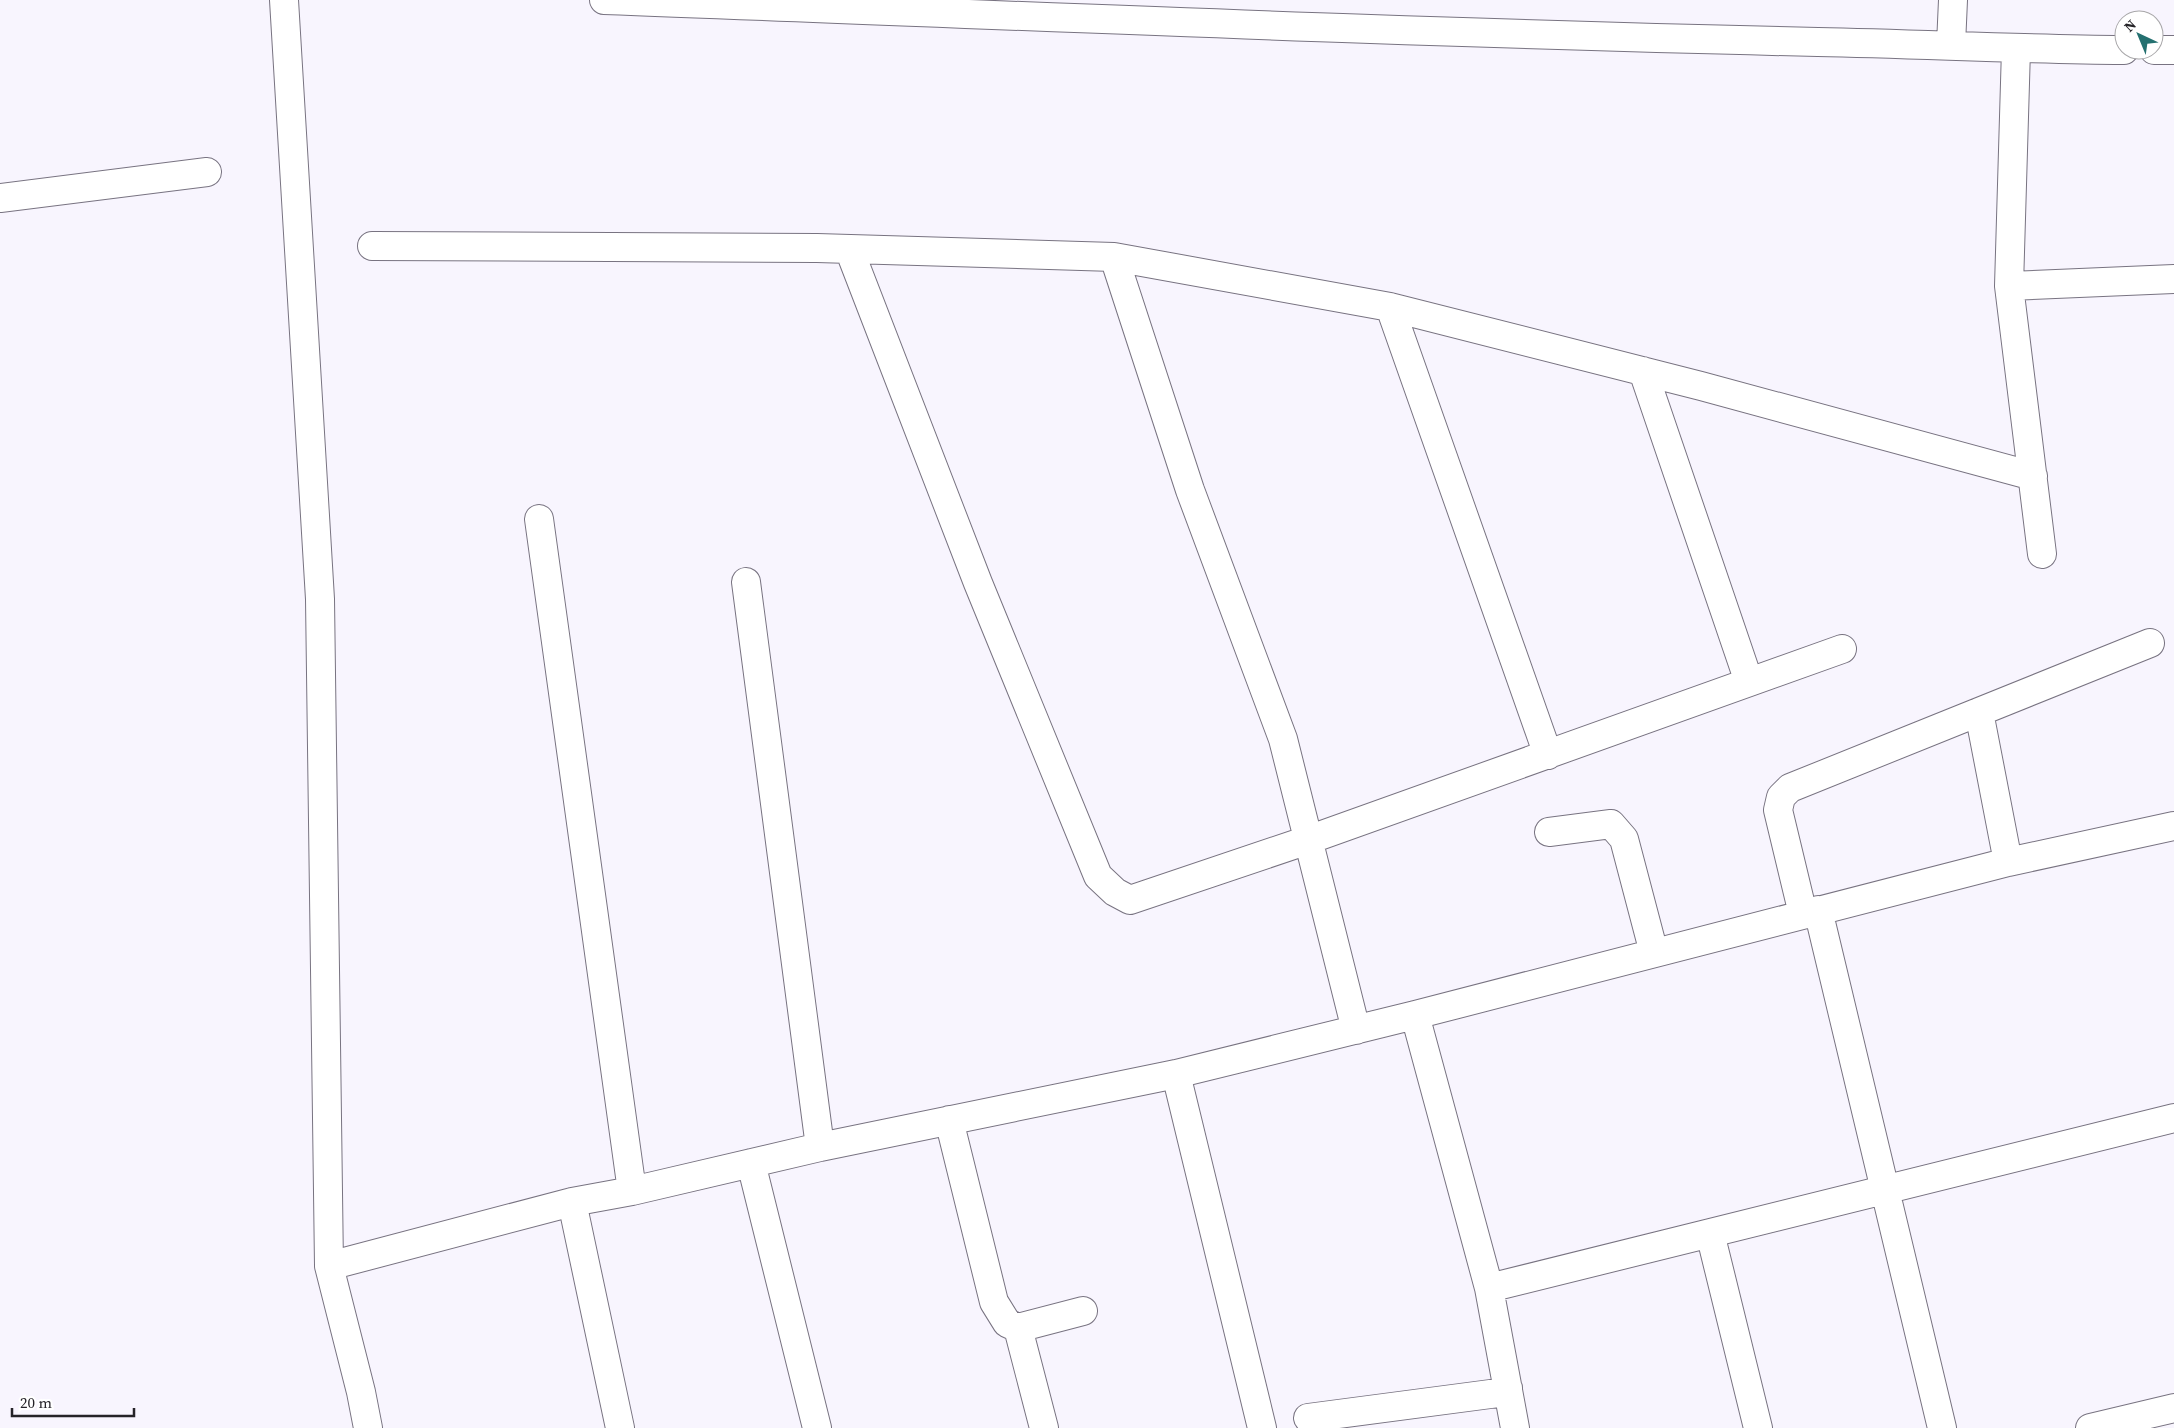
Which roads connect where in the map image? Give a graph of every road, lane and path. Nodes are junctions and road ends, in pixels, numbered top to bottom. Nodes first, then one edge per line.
1 (284, 0) edge
2 (604, 0) edge
3 (1953, 0) edge
4 (1951, 45) junction
5 (2016, 49) junction
6 (2114, 50) edge
7 (207, 172) dead end
8 (0, 198) edge
9 (372, 246) dead end
10 (849, 249) junction
11 (1114, 257) junction
12 (2174, 279) edge
13 (2009, 286) junction
14 (1390, 307) junction
15 (1643, 371) junction
16 (2033, 476) junction
17 (539, 519) dead end
18 (2042, 554) dead end
19 (746, 582) dead end
20 (2150, 643) dead end
21 (1842, 649) dead end
22 (1749, 682) junction
23 (1979, 712) junction
24 (1548, 754) junction
25 (2174, 826) edge
26 (1549, 832) dead end
27 (1308, 840) junction
28 (2008, 862) junction
29 (1811, 912) junction
30 (1654, 953) junction
31 (1416, 1015) junction
32 (1356, 1030) junction
33 (1176, 1074) junction
34 (2174, 1118) edge
35 (949, 1120) junction
36 (820, 1147) junction
37 (751, 1163) junction
38 (1885, 1190) junction
39 (632, 1191) junction
40 (572, 1202) junction
41 (1710, 1233) junction
42 (330, 1266) junction
43 (1489, 1288) junction
44 (1083, 1311) dead end
45 (1018, 1328) junction
46 (1508, 1388) junction
47 (2174, 1408) edge
48 (1308, 1418) dead end
49 (368, 1428) edge
50 (620, 1428) edge
51 (817, 1428) edge
52 (1044, 1428) edge
53 (1262, 1428) edge
54 (1516, 1428) edge
55 (1758, 1428) edge
56 (1942, 1428) edge
57 (2090, 1428) edge

1 - 42 street
2 - 4 street
3 - 4 street
4 - 5 street
5 - 6 street
5 - 13 street
7 - 8 street
9 - 10 street
10 - 11 street
10 - 27 street
11 - 14 street
11 - 27 street
12 - 13 street
13 - 16 street
14 - 15 street
14 - 24 street
15 - 16 street
15 - 22 street
16 - 18 street
17 - 39 street
19 - 36 street
20 - 23 street
21 - 22 street
22 - 24 street
23 - 28 street
23 - 29 street
24 - 27 street
25 - 28 street
26 - 30 street
27 - 32 street
28 - 29 street
29 - 30 street
29 - 38 street
30 - 31 street
31 - 32 street
31 - 43 street
32 - 33 street
33 - 35 street
33 - 53 street
34 - 38 street
35 - 36 street
35 - 45 street
36 - 37 street
37 - 39 street
37 - 51 street
38 - 41 street
38 - 56 street
39 - 40 street
40 - 42 street
40 - 50 street
41 - 43 street
41 - 55 street
42 - 49 street
43 - 46 street
44 - 45 street
45 - 52 street
46 - 48 street
46 - 54 street
47 - 57 street

